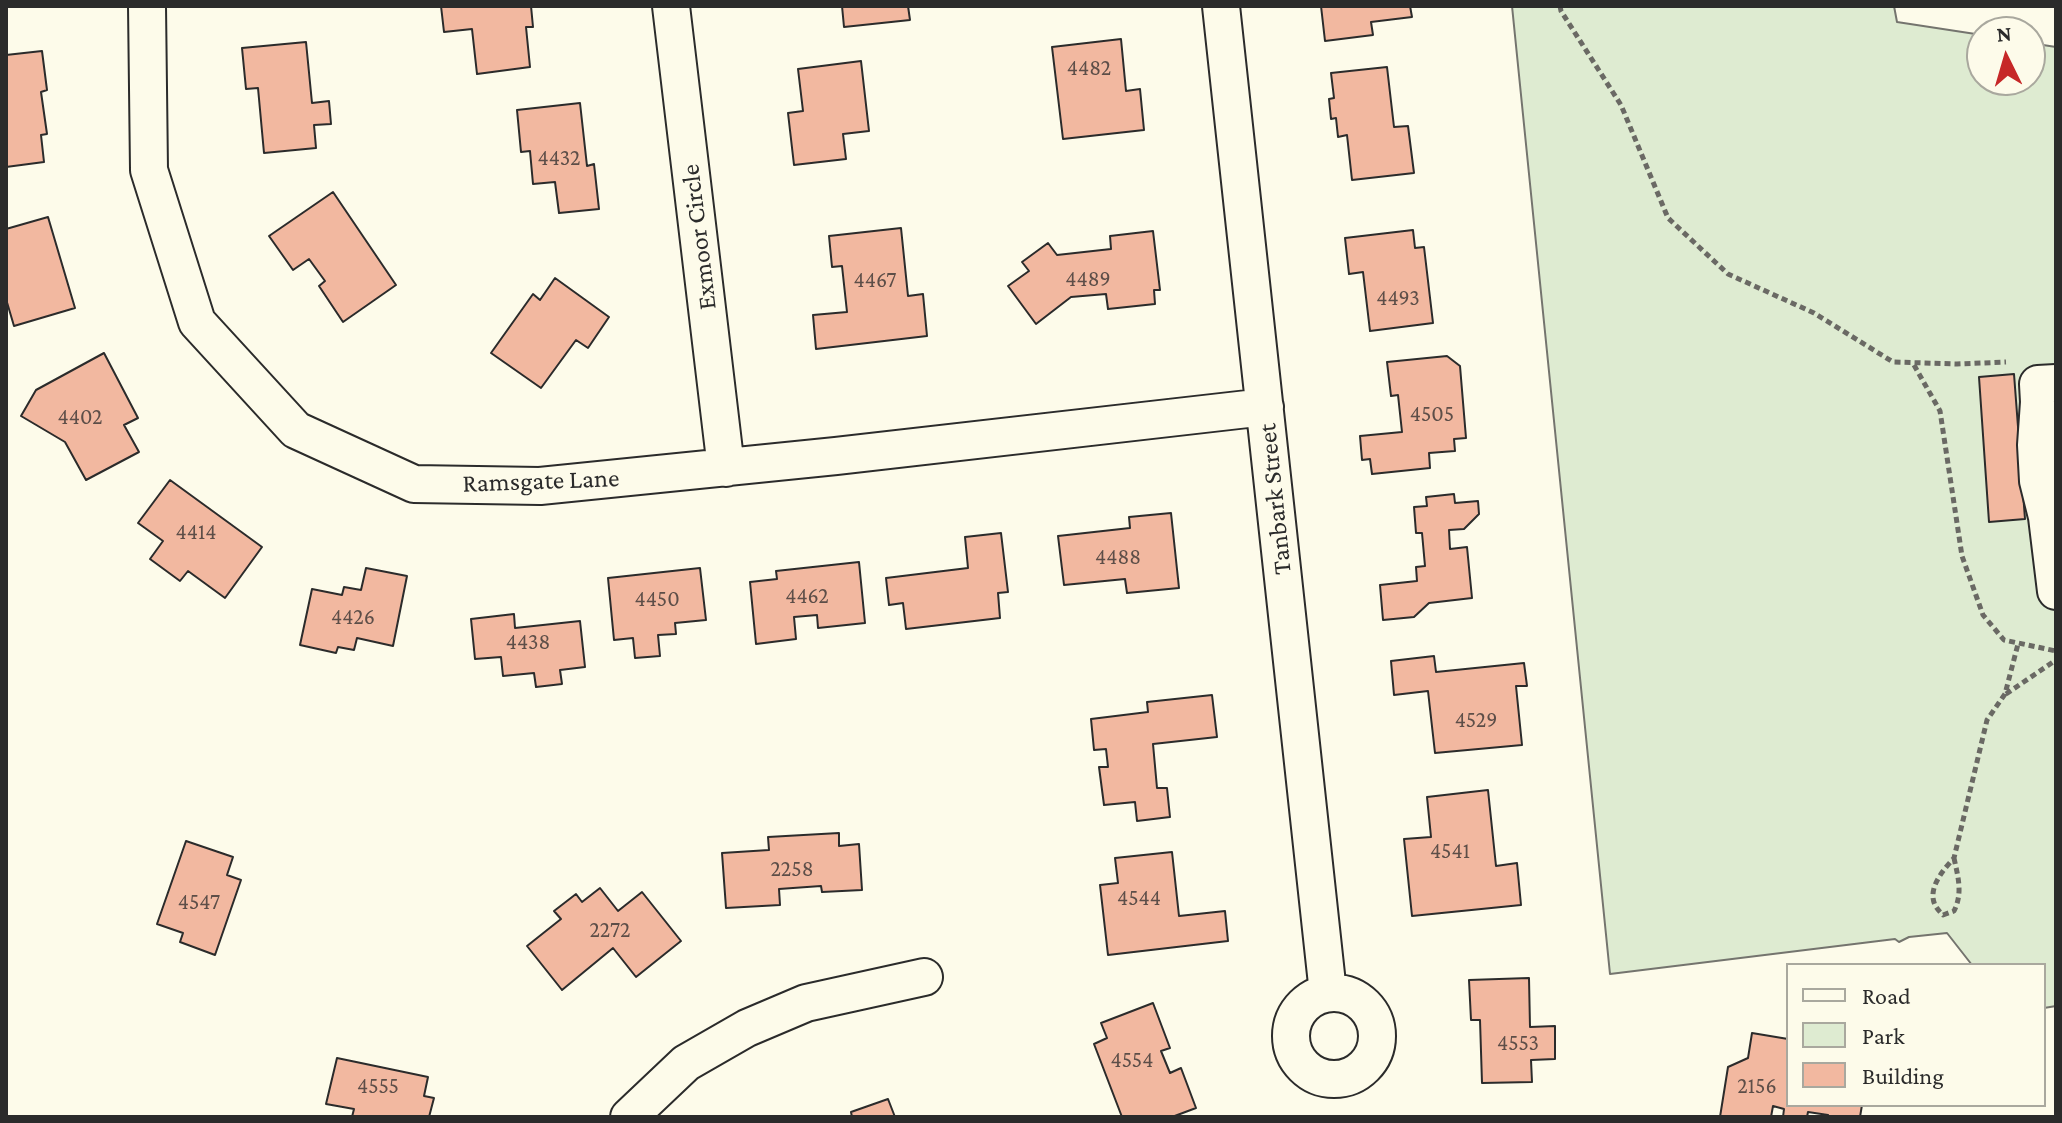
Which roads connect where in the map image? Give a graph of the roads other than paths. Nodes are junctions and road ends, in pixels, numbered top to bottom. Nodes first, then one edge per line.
1 (147, 6) edge
2 (671, 6) edge
3 (1221, 6) edge
4 (2056, 383) edge
5 (1265, 407) junction
6 (726, 468) junction
7 (2056, 591) edge
8 (924, 977) dead end
9 (1328, 993) dead end
10 (629, 1117) edge

1 - 6 street, Ramsgate Lane
2 - 6 street, Exmoor Circle
3 - 5 street, Tanbark Street
4 - 7 street
5 - 6 street, Ramsgate Lane
5 - 9 street, Tanbark Street
8 - 10 street

